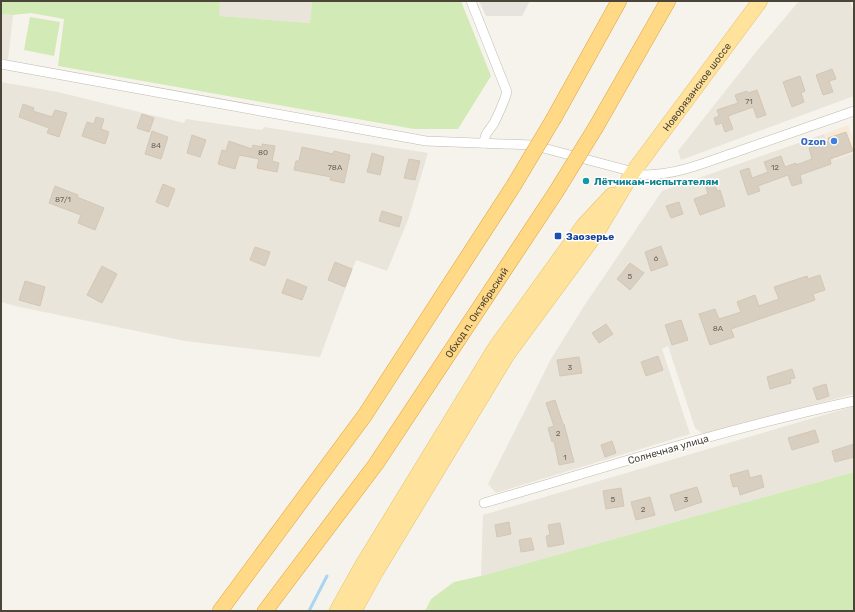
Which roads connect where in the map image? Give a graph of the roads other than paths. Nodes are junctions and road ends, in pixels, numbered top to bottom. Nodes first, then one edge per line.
1 (471, 1) edge
2 (619, 1) edge
3 (668, 1) edge
4 (760, 1) edge
5 (1, 64) edge
6 (854, 111) edge
7 (484, 143) junction
8 (633, 172) junction
9 (854, 401) edge
10 (484, 503) dead end
11 (220, 611) edge
12 (265, 611) edge
13 (337, 611) edge
14 (354, 611) edge

1 - 7 street
2 - 11 highway, bridge
3 - 12 highway, Обход п. Октябрьский, bridge
4 - 8 main road, Новорязанское шоссе
5 - 7 street
6 - 8 street
7 - 8 street
8 - 13 main road
8 - 14 main road
9 - 10 street, Солнечная улица

